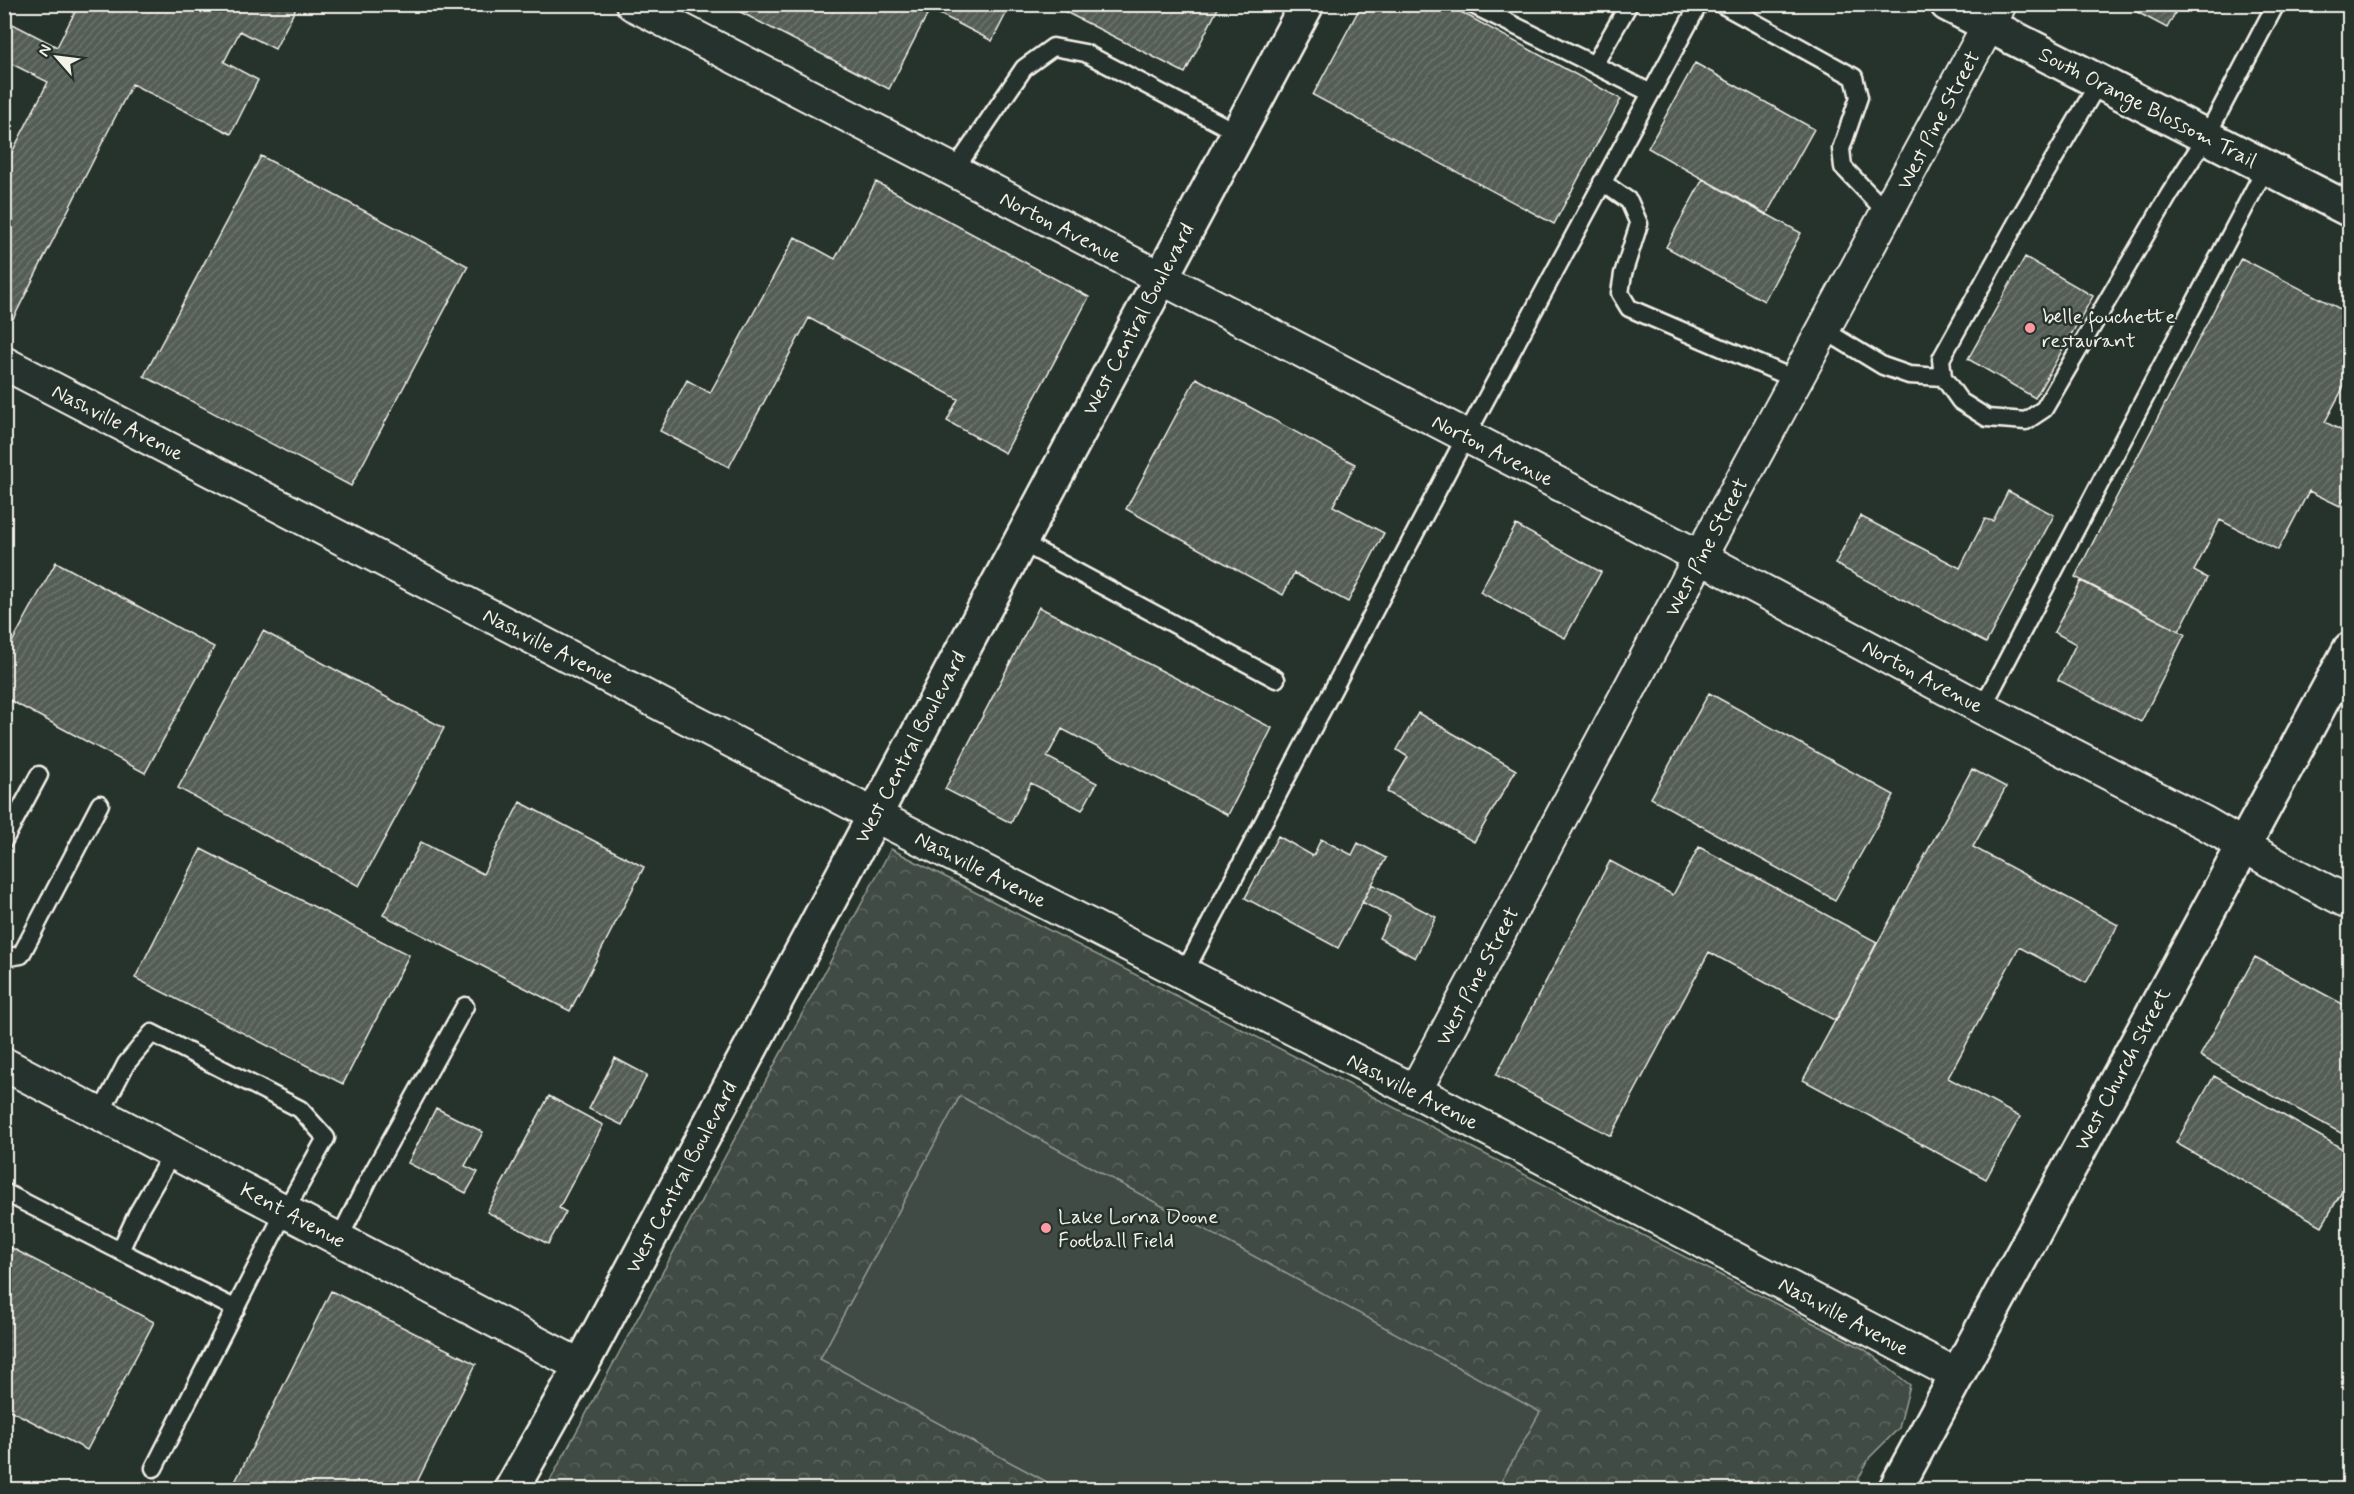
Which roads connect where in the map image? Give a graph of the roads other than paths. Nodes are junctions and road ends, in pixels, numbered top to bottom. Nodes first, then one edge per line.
1 (632, 4) edge
2 (1306, 4) edge
3 (1471, 4) edge
4 (1629, 4) edge
5 (1699, 4) edge
6 (1721, 4) edge
7 (1947, 4) edge
8 (2276, 4) edge
9 (1994, 15) edge
10 (1594, 65) junction
11 (2099, 82) junction
12 (1651, 93) junction
13 (1238, 133) junction
14 (2206, 136) junction
15 (2266, 167) junction
16 (954, 171) junction
17 (1602, 182) junction
18 (2349, 210) edge
19 (1888, 213) junction
20 (1160, 278) junction
21 (1824, 330) junction
22 (4, 363) edge
23 (1943, 377) junction
24 (1797, 380) junction
25 (1466, 436) junction
26 (1019, 541) junction
27 (1700, 557) junction
28 (2349, 649) edge
29 (1275, 679) dead end
30 (1982, 708) junction
31 (39, 775) dead end
32 (100, 804) dead end
33 (874, 815) junction
34 (4, 840) edge
35 (2242, 845) junction
36 (2349, 903) edge
37 (4, 958) edge
38 (1184, 973) junction
39 (465, 1006) dead end
40 (4, 1064) edge
41 (1415, 1091) junction
42 (100, 1114) junction
43 (173, 1152) junction
44 (4, 1192) edge
45 (285, 1211) junction
46 (339, 1239) junction
47 (120, 1251) junction
48 (236, 1309) junction
49 (581, 1366) junction
50 (1957, 1375) junction
51 (154, 1468) dead end
52 (511, 1490) edge
53 (1895, 1490) edge

1 - 16 street, Norton Avenue
2 - 13 street, West Central Boulevard
3 - 10 lane
4 - 10 lane
5 - 12 lane
6 - 19 lane
7 - 9 street, South Orange Blossom Trail
8 - 14 lane
9 - 11 street, South Orange Blossom Trail
9 - 19 street, West Pine Street
10 - 12 lane
11 - 14 street, South Orange Blossom Trail
11 - 23 lane
12 - 17 lane
13 - 16 lane
13 - 20 street, West Central Boulevard
14 - 15 street, South Orange Blossom Trail
14 - 23 lane
15 - 18 street, South Orange Blossom Trail
15 - 30 lane
16 - 20 street, Norton Avenue
17 - 24 lane
17 - 25 lane
19 - 21 street, West Pine Street
20 - 25 street, Norton Avenue
20 - 26 street, West Central Boulevard
21 - 23 lane
21 - 24 street, West Pine Street
22 - 33 street, Nashville Avenue
24 - 27 street, West Pine Street
25 - 27 street, Norton Avenue
25 - 38 lane
26 - 29 lane
26 - 33 street, West Central Boulevard
27 - 30 street, Norton Avenue
27 - 41 street, West Pine Street
28 - 35 street, West Church Street
30 - 35 street, Norton Avenue
31 - 34 lane
32 - 37 lane
33 - 38 street, Nashville Avenue
33 - 49 street, West Central Boulevard
35 - 36 street, Norton Avenue
35 - 50 street, West Church Street
38 - 41 street, Nashville Avenue
39 - 46 lane
40 - 42 street, Kent Avenue
41 - 50 street, Nashville Avenue
42 - 43 street, Kent Avenue
42 - 45 lane
43 - 45 street, Kent Avenue
43 - 47 lane
44 - 47 lane
45 - 46 street, Kent Avenue
45 - 48 lane
46 - 49 street, Kent Avenue
47 - 48 lane
48 - 51 lane
49 - 52 street, West Central Boulevard
50 - 53 street, West Church Street

